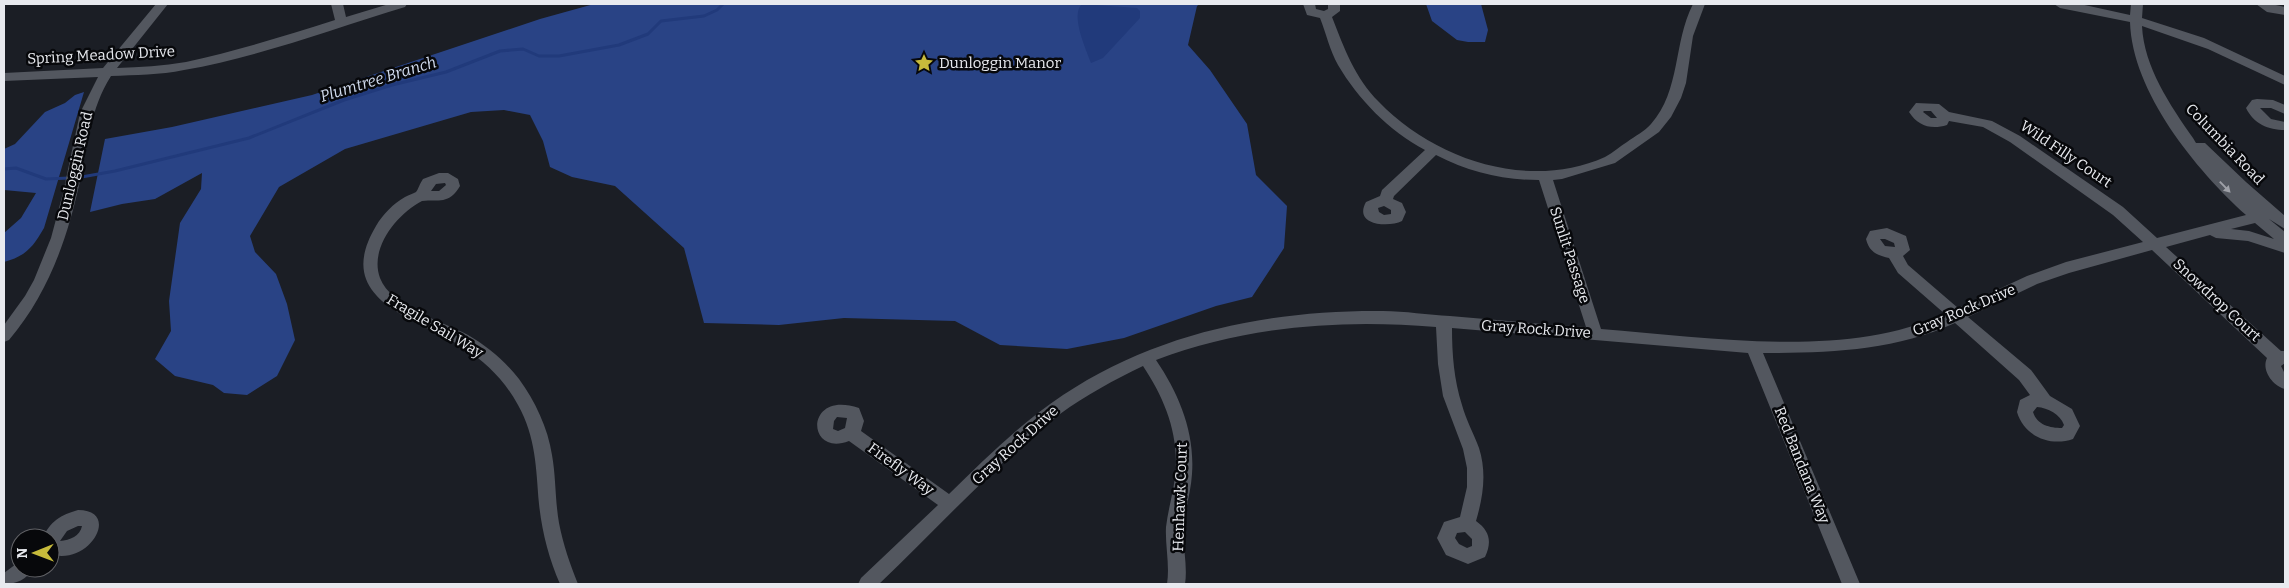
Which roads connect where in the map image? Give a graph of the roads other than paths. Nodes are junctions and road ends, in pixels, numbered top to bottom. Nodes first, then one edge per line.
1 (162, 4) edge
2 (337, 4) edge
3 (401, 4) edge
4 (1309, 4) edge
5 (1334, 4) edge
6 (1699, 4) edge
7 (2060, 4) edge
8 (2138, 4) edge
9 (2262, 4) edge
10 (2285, 11) edge
11 (1325, 15) junction
12 (2135, 20) junction
13 (341, 22) junction
14 (108, 73) junction
15 (4, 77) edge
16 (2285, 81) edge
17 (2165, 106) junction
18 (2284, 108) edge
19 (1945, 116) dead end
20 (2285, 126) edge
21 (1432, 151) junction
22 (1545, 176) junction
23 (424, 194) dead end
24 (1386, 201) dead end
25 (2271, 213) junction
26 (2256, 217) junction
27 (2285, 224) edge
28 (2200, 233) junction
29 (2285, 240) edge
30 (2155, 243) junction
31 (2285, 248) edge
32 (1894, 254) dead end
33 (1957, 315) junction
34 (1444, 322) junction
35 (6, 332) edge
36 (1595, 333) junction
37 (1753, 346) junction
38 (2281, 357) edge
39 (1146, 358) junction
40 (2285, 383) edge
41 (2042, 400) dead end
42 (851, 433) dead end
43 (950, 504) junction
44 (1467, 524) dead end
45 (568, 584) edge
46 (867, 584) edge
47 (1176, 584) edge
48 (1851, 584) edge

1 - 14 street, Dunloggin Road
2 - 13 street
3 - 13 street, Spring Meadow Drive
4 - 11 street
5 - 11 street
6 - 22 street
7 - 12 street
8 - 12 street, Columbia Road
9 - 10 street
11 - 21 street
12 - 16 street
12 - 17 street, Columbia Road
13 - 14 street, Spring Meadow Drive
14 - 15 street, Spring Meadow Drive
14 - 35 street, Dunloggin Road
17 - 25 street, Columbia Road
17 -> 26 street, Columbia Road
18 - 20 street
19 - 30 street, Wild Filly Court
21 - 22 street
21 - 24 street
22 - 36 street, Sunlit Passage
23 - 45 street, Fragile Sail Way
25 - 26 street, Gray Rock Drive
25 - 27 street, Columbia Road
26 - 28 street, Gray Rock Drive
26 - 29 street, Columbia Road
28 - 30 street, Gray Rock Drive
28 - 31 street
30 - 33 street, Gray Rock Drive
30 - 38 street, Snowdrop Court
32 - 33 street
33 - 37 street, Gray Rock Drive
33 - 41 street
34 - 36 street, Gray Rock Drive
34 - 39 street, Gray Rock Drive
34 - 44 street
36 - 37 street, Gray Rock Drive
37 - 48 street, Red Bandana Way
38 - 40 street, Snowdrop Court
39 - 43 street, Gray Rock Drive
39 - 47 street, Henhawk Court
42 - 43 street, Firefly Way
43 - 46 street, Gray Rock Drive

